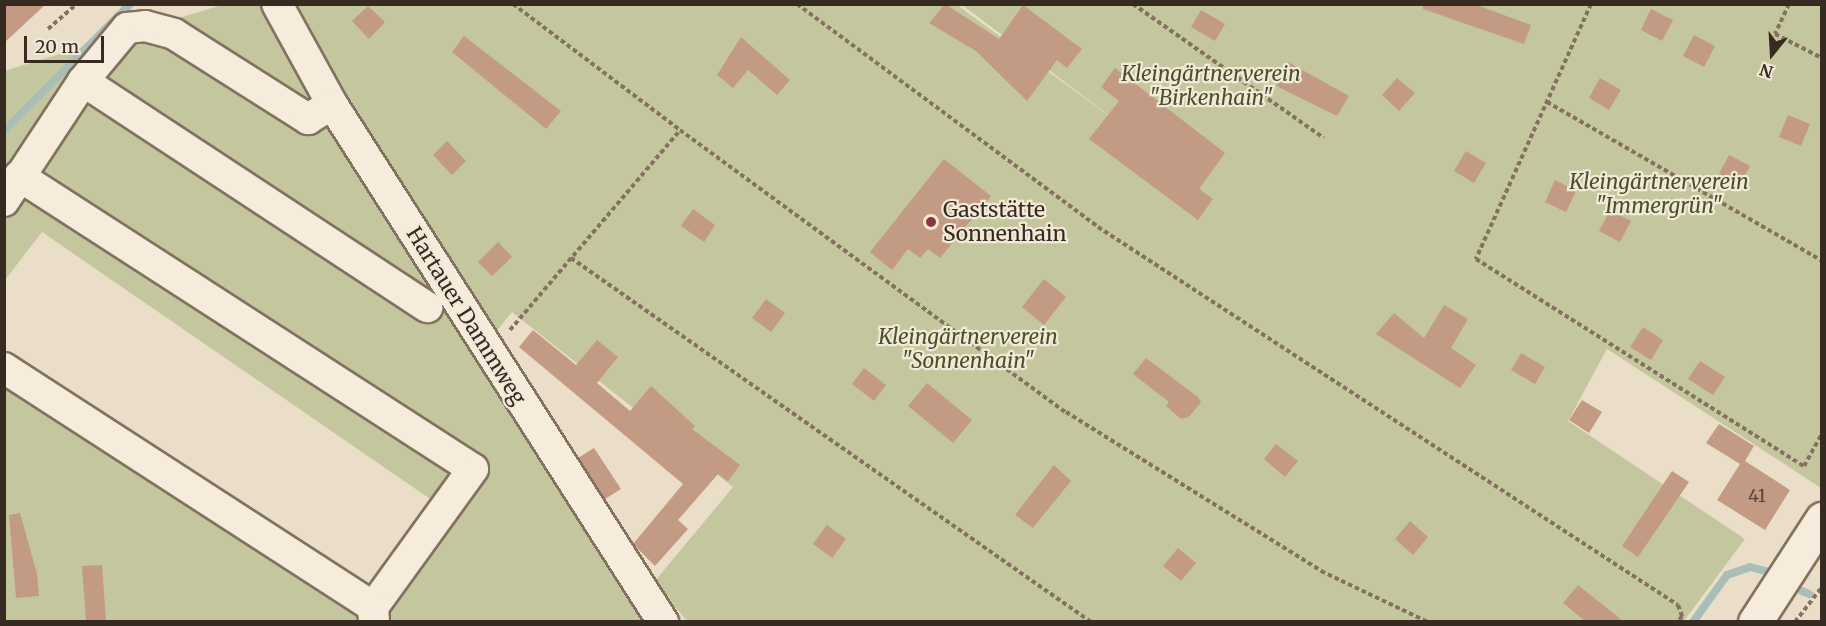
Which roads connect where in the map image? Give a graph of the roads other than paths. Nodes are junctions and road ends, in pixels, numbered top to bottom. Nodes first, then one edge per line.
1 (277, 4) edge
2 (83, 81) junction
3 (332, 104) junction
4 (12, 188) edge
5 (427, 306) dead end
6 (4, 368) edge
7 (1821, 519) edge
8 (374, 614) edge
9 (663, 621) edge
10 (1755, 621) edge

1 - 3 street, Hartauer Dammweg
2 - 3 street
2 - 4 street
2 - 5 street
3 - 9 street, Hartauer Dammweg
4 - 8 street
6 - 8 street
7 - 10 main road

